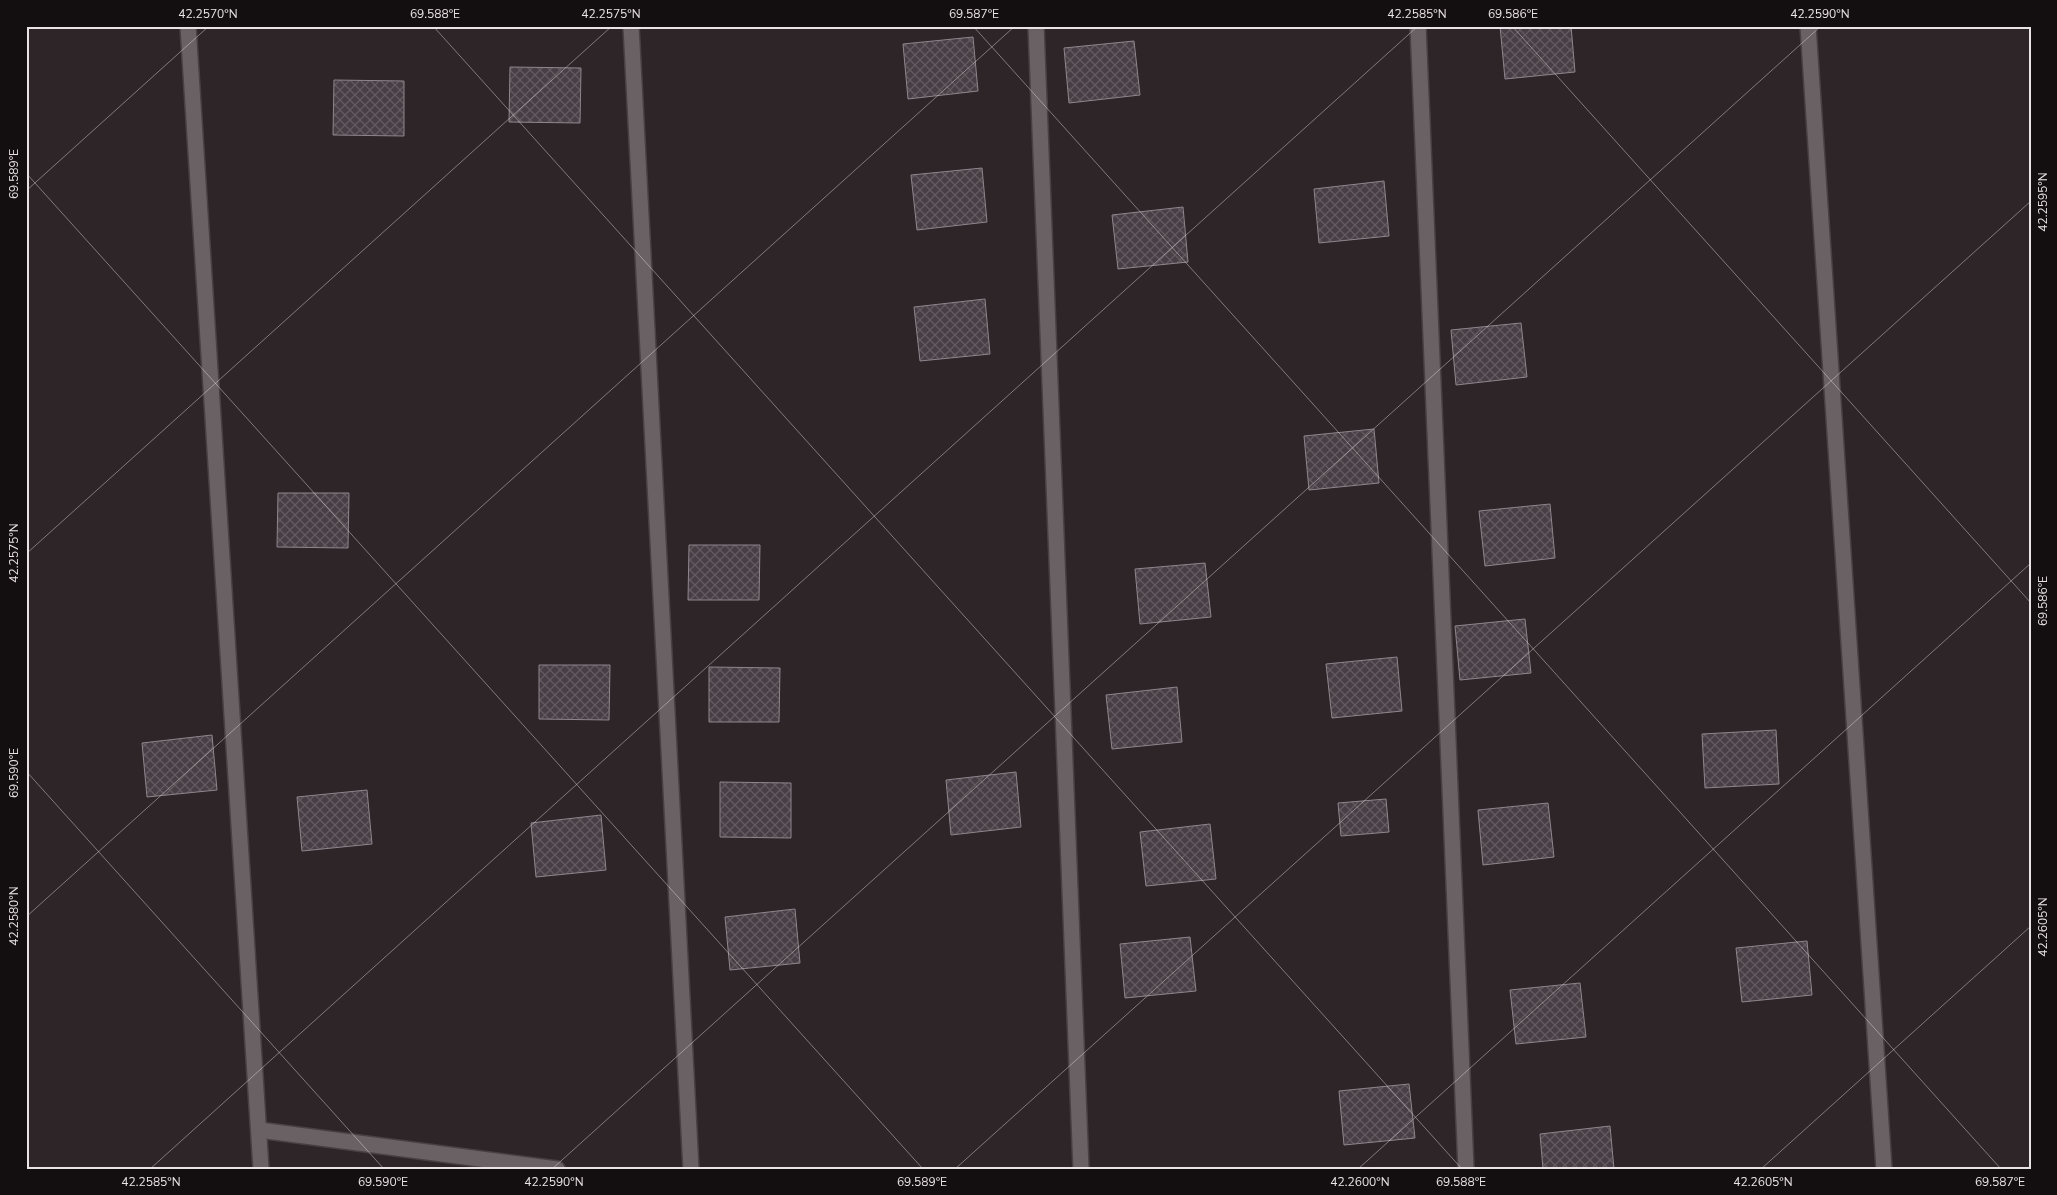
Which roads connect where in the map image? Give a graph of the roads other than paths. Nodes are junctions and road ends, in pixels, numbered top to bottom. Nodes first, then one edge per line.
1 (188, 26) edge
2 (631, 26) edge
3 (1036, 26) edge
4 (1418, 26) edge
5 (1808, 26) edge
6 (259, 1130) junction
7 (261, 1169) edge
8 (557, 1169) edge
9 (691, 1169) edge
10 (1081, 1169) edge
11 (1466, 1169) edge
12 (1884, 1169) edge

1 - 6 street
2 - 9 street
3 - 10 street
4 - 11 street
5 - 12 street
6 - 7 street
6 - 8 street

